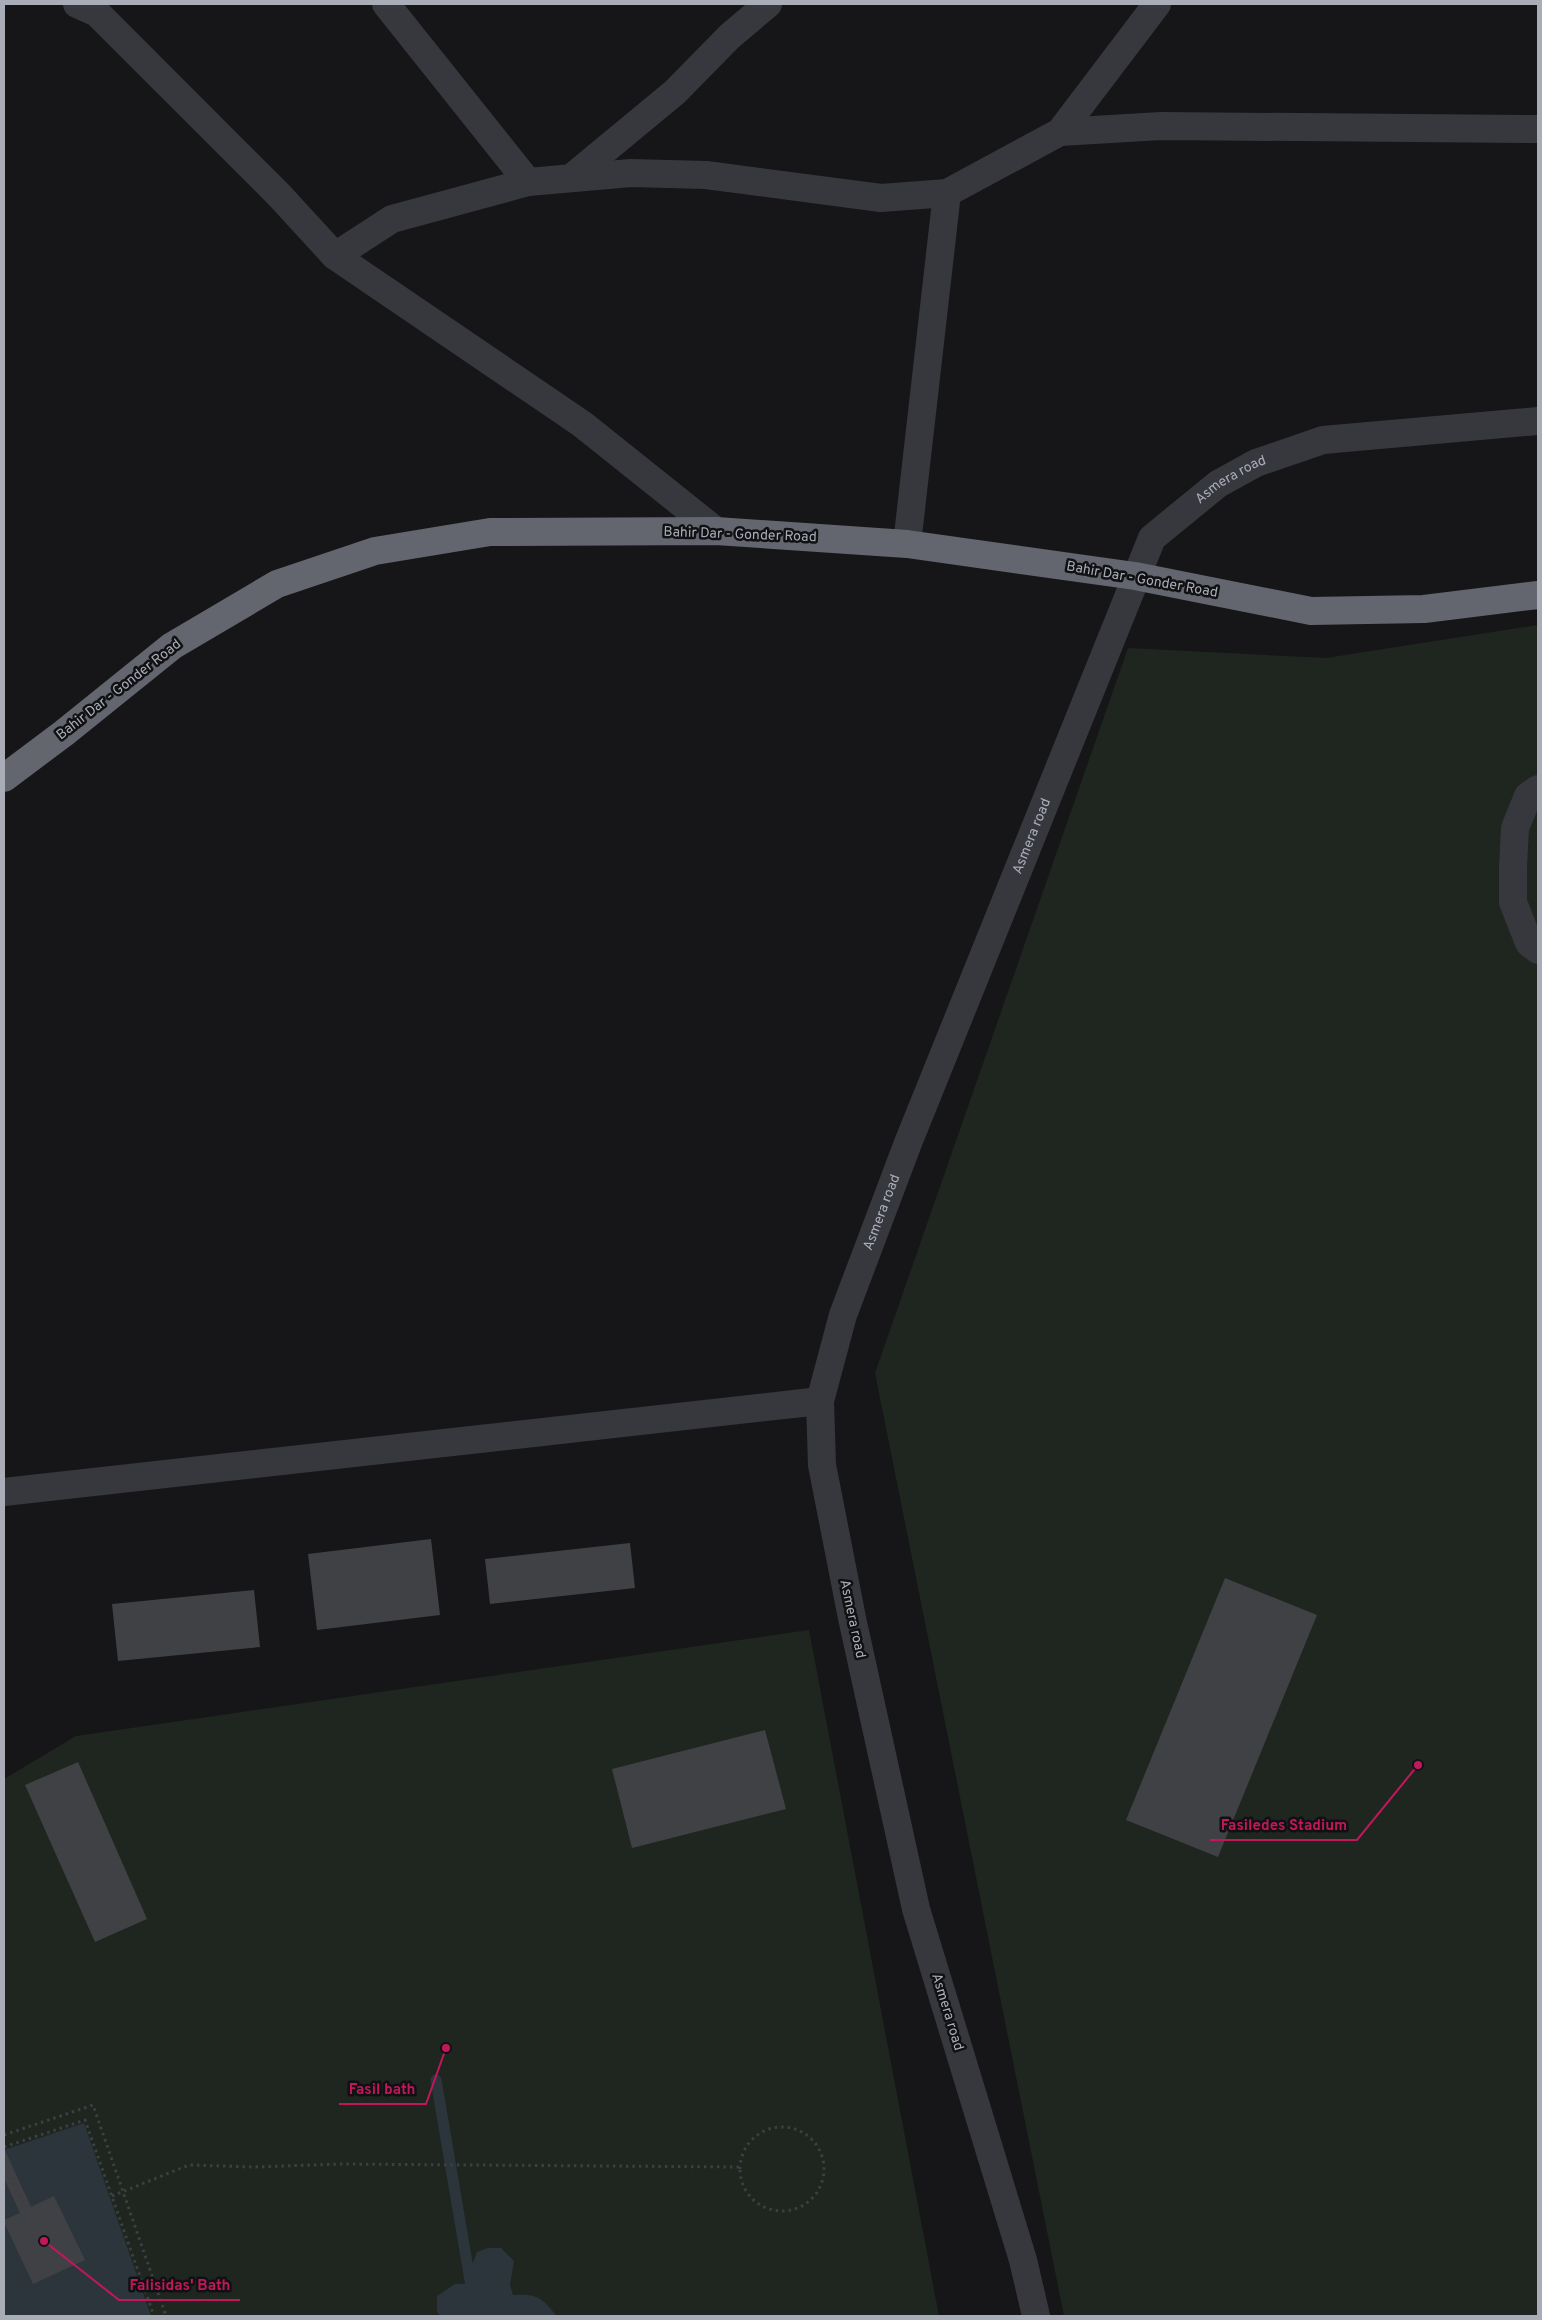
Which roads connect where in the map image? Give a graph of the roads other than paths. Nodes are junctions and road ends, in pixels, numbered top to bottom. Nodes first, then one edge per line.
1 (77, 4) edge
2 (386, 4) edge
3 (768, 4) edge
4 (1157, 4) edge
5 (1538, 129) edge
6 (1060, 132) junction
7 (571, 178) junction
8 (528, 182) junction
9 (947, 193) junction
10 (335, 256) junction
11 (1538, 421) edge
12 (716, 531) junction
13 (907, 544) junction
14 (1135, 576) junction
15 (1538, 595) edge
16 (4, 778) edge
17 (1538, 789) edge
18 (1538, 950) edge
19 (820, 1401) junction
20 (4, 1492) edge
21 (1036, 2316) edge

1 - 10 street
2 - 8 street
3 - 7 street
4 - 6 street
5 - 6 street
6 - 9 street
7 - 8 street
7 - 9 street
8 - 10 street
9 - 13 street
10 - 12 street
11 - 14 street, Asmera road
12 - 13 highway, Bahir Dar - Gonder Road
12 - 16 highway, Bahir Dar - Gonder Road
13 - 14 highway, Bahir Dar - Gonder Road
14 - 15 highway, Bahir Dar - Gonder Road
14 - 19 street, Asmera road
17 - 18 street
19 - 20 street
19 - 21 street, Asmera road

